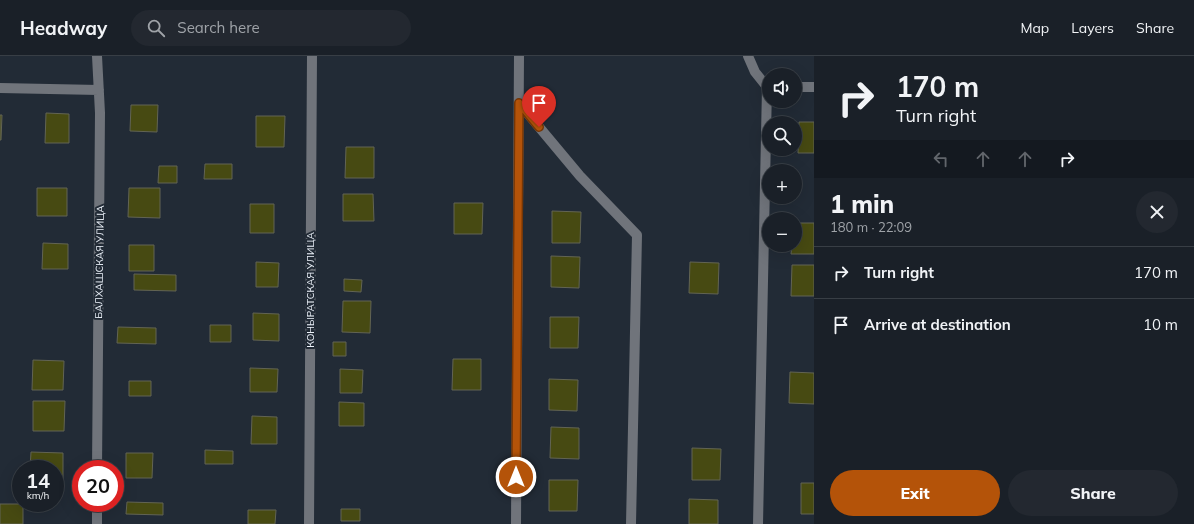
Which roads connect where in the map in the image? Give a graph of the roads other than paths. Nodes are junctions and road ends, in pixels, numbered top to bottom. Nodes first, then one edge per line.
1 (97, 56) edge
2 (312, 56) edge
3 (519, 56) edge
4 (748, 56) edge
5 (762, 80) edge
6 (802, 87) edge
7 (814, 87) edge
8 (0, 88) edge
9 (99, 90) junction
10 (519, 103) junction
11 (768, 108) edge
12 (97, 460) edge
13 (97, 512) edge
14 (97, 524) edge
15 (309, 524) edge
16 (516, 524) edge
17 (631, 524) edge
18 (758, 524) edge

1 - 9 street, БАЛХАШСКАЯ УЛИЦА
2 - 15 street, КОНЫРАТСКАЯ УЛИЦА
3 - 10 street
4 - 5 street
6 - 7 street
8 - 9 street
9 - 12 street, БАЛХАШСКАЯ УЛИЦА
10 - 16 street
10 - 17 street
11 - 18 street
13 - 14 street

